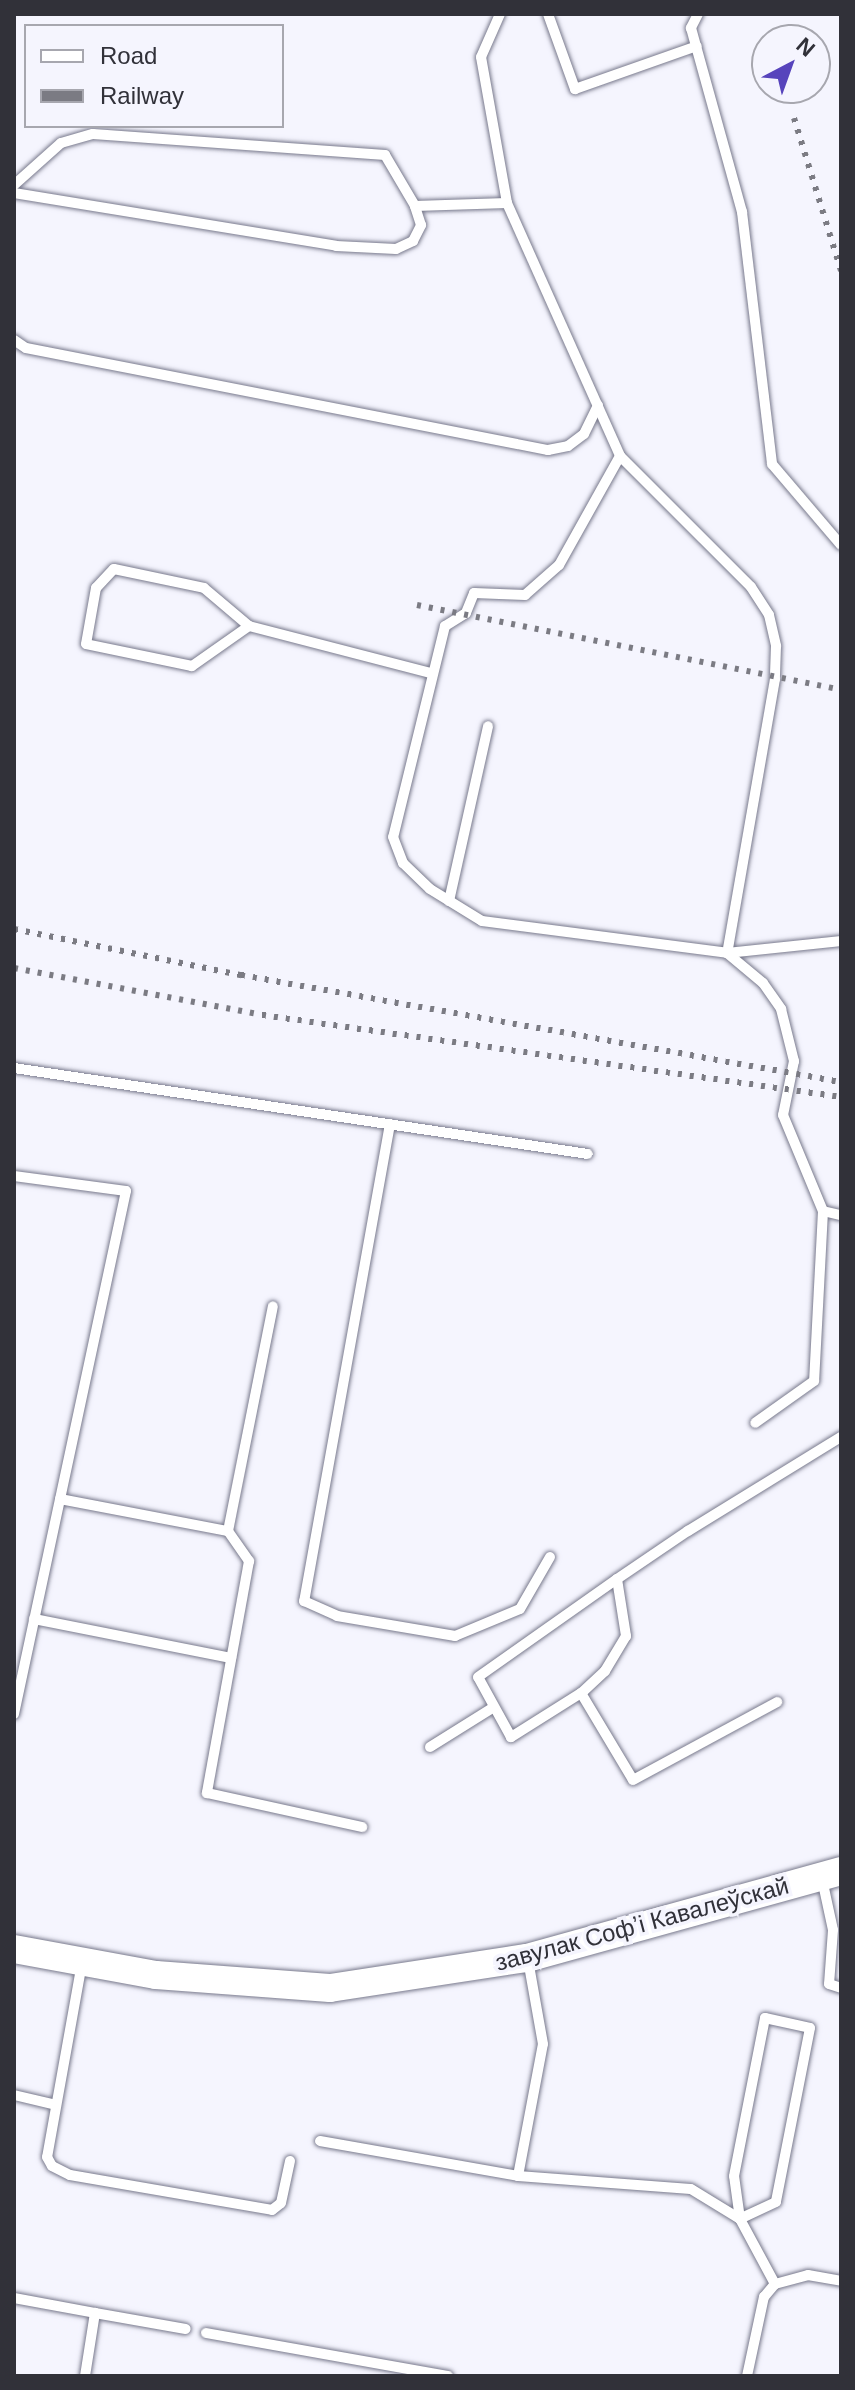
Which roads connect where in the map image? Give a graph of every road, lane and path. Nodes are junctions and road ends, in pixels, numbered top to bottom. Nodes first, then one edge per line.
1 (500, 14) edge
2 (548, 14) edge
3 (698, 14) edge
4 (697, 46) junction
5 (14, 185) edge
6 (14, 193) edge
7 (507, 203) junction
8 (415, 206) junction
9 (14, 340) edge
10 (598, 405) junction
11 (620, 456) junction
12 (841, 545) edge
13 (249, 626) junction
14 (431, 673) junction
15 (488, 726) dead end
16 (449, 901) junction
17 (841, 941) edge
18 (727, 953) junction
19 (14, 1068) edge
20 (390, 1124) junction
21 (588, 1154) dead end
22 (14, 1176) edge
23 (823, 1211) junction
24 (841, 1215) edge
25 (273, 1306) dead end
26 (755, 1423) dead end
27 (841, 1437) edge
28 (60, 1499) junction
29 (228, 1531) junction
30 (550, 1557) dead end
31 (617, 1579) junction
32 (34, 1619) junction
33 (231, 1658) junction
34 (581, 1693) junction
35 (777, 1702) dead end
36 (494, 1707) junction
37 (14, 1714) edge
38 (430, 1747) dead end
39 (362, 1827) dead end
40 (831, 1874) edge
41 (14, 1949) edge
42 (527, 1958) junction
43 (82, 1961) junction
44 (841, 1988) edge
45 (14, 2095) edge
46 (56, 2105) junction
47 (320, 2141) dead end
48 (290, 2161) dead end
49 (518, 2176) junction
50 (740, 2219) junction
51 (841, 2281) edge
52 (775, 2284) junction
53 (14, 2298) edge
54 (95, 2313) junction
55 (186, 2329) dead end
56 (206, 2333) dead end
57 (85, 2376) edge
58 (448, 2376) edge
59 (747, 2376) edge

1 - 7 lane
2 - 4 lane
3 - 4 lane
4 - 12 lane
5 - 8 lane
6 - 8 lane
7 - 8 lane
7 - 10 lane
9 - 10 lane
10 - 11 lane
11 - 14 lane
11 - 18 lane
13 - 13 lane
13 - 14 lane
14 - 16 lane
15 - 16 lane
16 - 18 lane
17 - 18 lane
18 - 23 lane
19 - 20 lane
20 - 21 lane
20 - 30 lane
22 - 28 lane
23 - 24 lane
23 - 26 lane
25 - 29 lane
27 - 31 lane
28 - 29 lane
28 - 32 lane
29 - 33 lane
31 - 34 lane
31 - 36 lane
32 - 33 lane
32 - 37 lane
33 - 39 lane
34 - 35 lane
34 - 36 lane
36 - 38 lane
40 - 42 street, завулак Софʼі Кавалеўскай
40 - 44 lane
41 - 43 street, завулак Софʼі Кавалеўскай
42 - 43 street, завулак Софʼі Кавалеўскай
42 - 49 lane
43 - 46 lane
45 - 46 lane
46 - 48 lane
47 - 49 lane
49 - 50 lane
50 - 50 lane
50 - 52 lane
51 - 52 lane
52 - 59 lane
53 - 54 lane
54 - 55 lane
54 - 57 lane
56 - 58 lane

